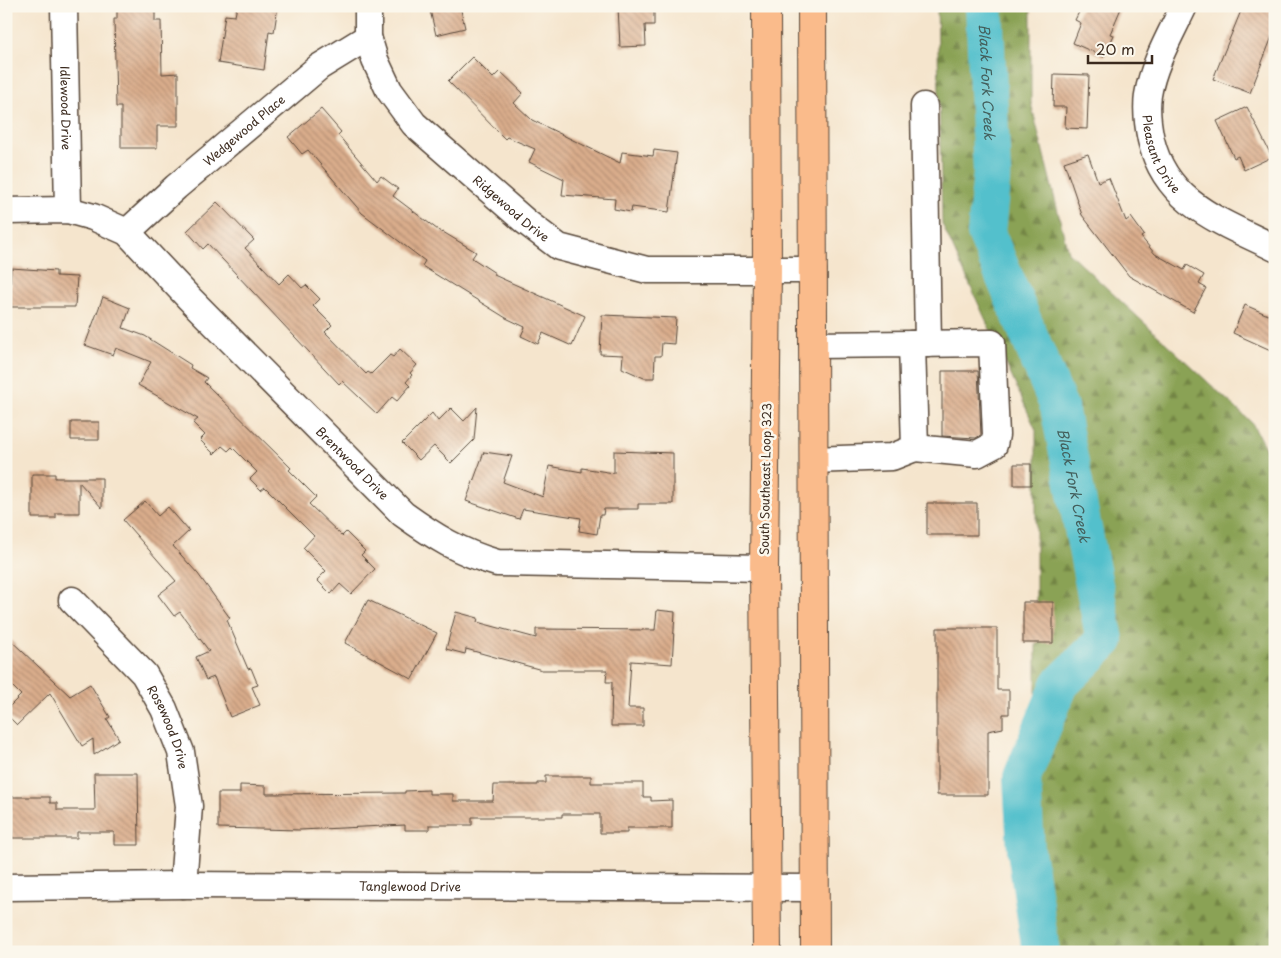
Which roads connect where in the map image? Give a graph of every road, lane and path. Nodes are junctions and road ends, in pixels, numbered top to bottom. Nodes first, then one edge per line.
1 (64, 6) edge
2 (368, 6) edge
3 (766, 6) edge
4 (812, 6) edge
5 (1184, 6) edge
6 (368, 38) junction
7 (924, 106) dead end
8 (6, 210) edge
9 (68, 210) junction
10 (127, 232) junction
11 (1275, 248) edge
12 (813, 270) junction
13 (767, 271) junction
14 (920, 344) junction
15 (813, 345) junction
16 (915, 448) junction
17 (814, 460) junction
18 (764, 568) junction
19 (72, 600) dead end
20 (183, 886) junction
21 (6, 888) edge
22 (768, 888) junction
23 (814, 888) junction
24 (767, 952) edge
25 (814, 952) edge

1 - 9 street, Idlewood Drive
2 - 6 street, Ridgewood Drive
3 - 13 highway, South Southeast Loop 323
4 - 12 highway
5 - 11 street, Pleasant Drive
6 - 10 street, Wedgewood Place
6 - 13 street, Ridgewood Drive
7 - 14 street
8 - 9 street, Brentwood Drive
9 - 10 street, Brentwood Drive
10 - 18 street, Brentwood Drive
12 - 13 street, Ridgewood Drive
12 - 15 highway
13 - 18 highway, South Southeast Loop 323
14 - 15 street
14 - 16 street
14 - 16 street
15 - 17 highway
16 - 17 street
17 - 23 highway
18 - 22 highway, South Southeast Loop 323
19 - 20 street, Rosewood Drive
20 - 21 street, Tanglewood Drive
20 - 22 street, Tanglewood Drive
22 - 23 street, Tanglewood Drive
22 - 24 highway, South Southeast Loop 323
23 - 25 highway

